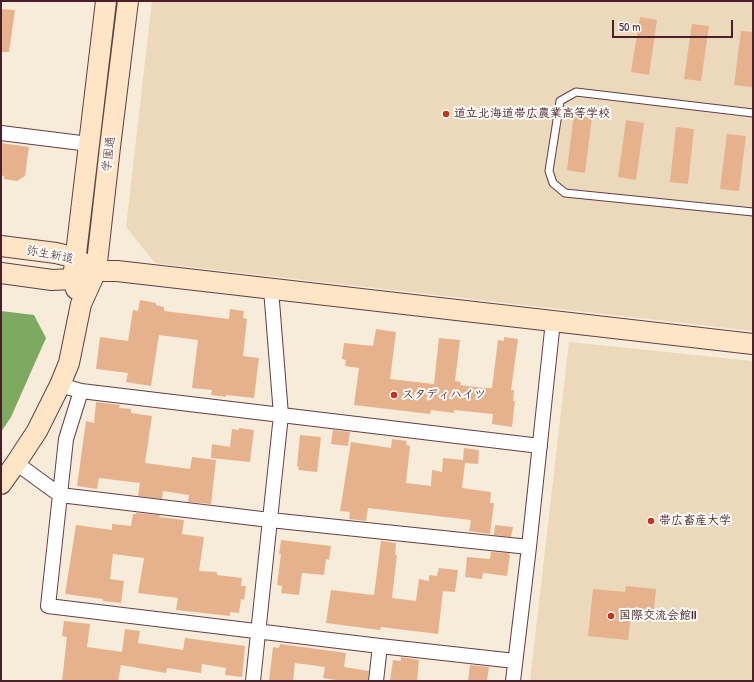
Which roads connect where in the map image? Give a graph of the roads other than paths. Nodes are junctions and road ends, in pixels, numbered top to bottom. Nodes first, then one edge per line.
1 (106, 1) edge
2 (128, 1) edge
3 (753, 113) edge
4 (1, 133) edge
5 (89, 144) junction
6 (753, 212) edge
7 (1, 246) edge
8 (76, 258) junction
9 (96, 271) junction
10 (1, 273) edge
11 (73, 279) junction
12 (271, 289) junction
13 (81, 304) junction
14 (553, 320) junction
15 (753, 344) edge
16 (60, 385) junction
17 (81, 391) junction
18 (281, 415) junction
19 (540, 446) junction
20 (16, 463) junction
21 (1, 484) edge
22 (60, 495) junction
23 (270, 520) junction
24 (529, 547) junction
25 (258, 631) junction
26 (380, 646) junction
27 (515, 661) junction
28 (253, 681) edge
29 (376, 681) edge
30 (513, 681) edge

1 - 5 street, 学園通
2 - 9 street, 学園通
3 - 6 lane
4 - 5 street
5 - 8 street, 学園通
7 - 8 street, 弥生新道
8 - 9 street, 弥生新道
8 - 11 street, 学園通
9 - 11 street, 弥生新道
9 - 12 street
9 - 13 street, 学園通
10 - 11 street, 弥生新道
11 - 13 street, 学園通
12 - 14 street
12 - 18 street
13 - 16 street, 学園通
14 - 15 street
14 - 19 street
16 - 17 street
16 - 20 street, 学園通
17 - 18 street
17 - 22 street
18 - 19 street
18 - 23 street
19 - 24 street
20 - 21 street, 学園通
20 - 22 street
22 - 23 street
22 - 25 street
23 - 24 street
23 - 25 street
24 - 27 street
25 - 26 street
25 - 28 street
26 - 27 street
26 - 29 street
27 - 30 street

